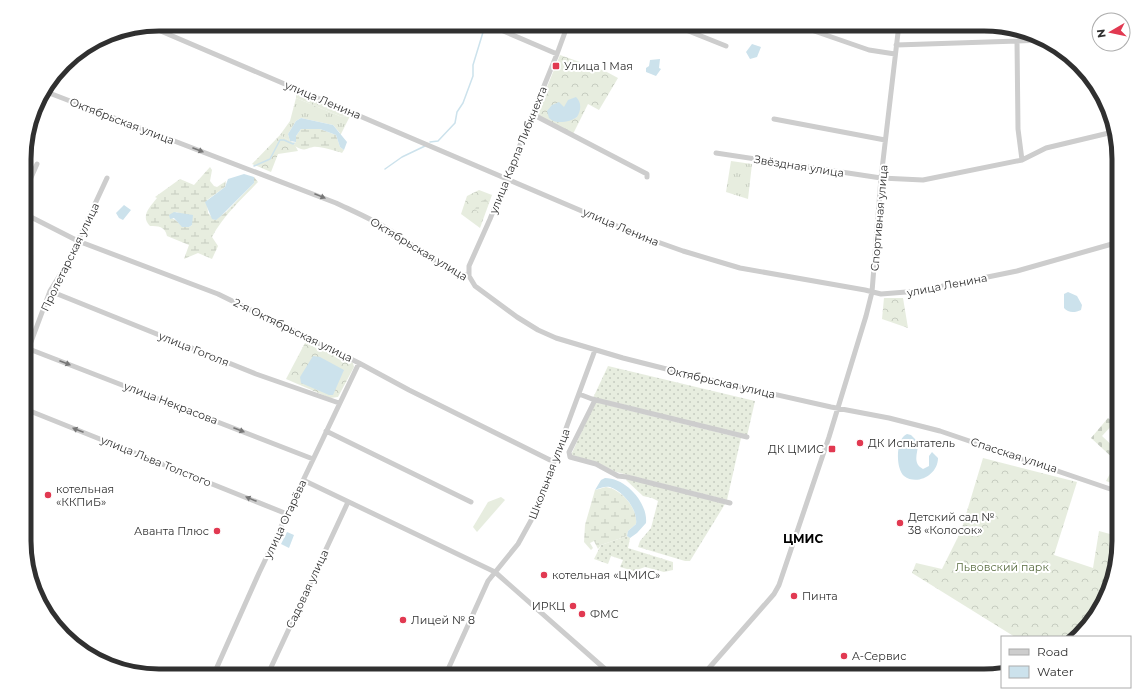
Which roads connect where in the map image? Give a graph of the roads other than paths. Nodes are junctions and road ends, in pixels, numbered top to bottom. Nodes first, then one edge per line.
1 (161, 31) edge
2 (503, 31) edge
3 (565, 31) edge
4 (688, 31) edge
5 (814, 31) edge
6 (898, 31) edge
7 (1018, 41) junction
8 (1032, 41) edge
9 (896, 45) junction
10 (726, 46) dead end
11 (557, 54) junction
12 (895, 54) junction
13 (50, 93) edge
14 (532, 114) junction
15 (774, 119) dead end
16 (1110, 133) edge
17 (886, 140) junction
18 (716, 153) dead end
19 (1022, 160) junction
20 (37, 164) dead end
21 (647, 177) dead end
22 (31, 178) edge
23 (107, 178) dead end
24 (507, 178) junction
25 (882, 178) junction
26 (31, 217) edge
27 (78, 241) junction
28 (1112, 244) edge
29 (469, 276) junction
30 (50, 291) junction
31 (872, 292) junction
32 (31, 343) edge
33 (31, 350) edge
34 (595, 350) junction
35 (359, 363) junction
36 (579, 394) junction
37 (594, 400) junction
38 (339, 403) junction
39 (838, 408) junction
40 (31, 411) edge
41 (326, 431) junction
42 (747, 437) dead end
43 (313, 459) junction
44 (554, 462) junction
45 (303, 480) junction
46 (1112, 490) edge
47 (348, 502) junction
48 (471, 502) dead end
49 (730, 502) dead end
50 (287, 514) junction
51 (495, 572) junction
52 (216, 669) edge
53 (270, 669) edge
54 (448, 669) edge
55 (604, 669) edge
56 (708, 669) edge

1 - 24 street, улица Ленина
2 - 11 street
3 - 11 street, улица Карла Либкнехта
4 - 10 street
5 - 12 street
6 - 9 street, Спортивная улица
7 - 8 street
7 - 9 street
7 - 19 street
9 - 12 street, Спортивная улица
11 - 14 street, улица Карла Либкнехта
12 - 17 street, Спортивная улица
13 -> 29 street, Октябрьская улица
14 - 21 street
14 - 24 street, улица Карла Либкнехта
15 - 17 street
16 - 19 street, Звёздная улица
17 - 25 street, Спортивная улица
18 - 25 street, Звёздная улица
19 - 25 street, Звёздная улица
20 - 22 street
23 - 27 street, Пролетарская улица
24 - 29 street, улица Карла Либкнехта
24 - 31 street, улица Ленина
25 - 31 street, Спортивная улица
26 - 27 street, 2-я Октябрьская улица
27 - 30 street, Пролетарская улица
27 - 35 street, 2-я Октябрьская улица
28 - 31 street, улица Ленина
29 - 34 street, Октябрьская улица
30 - 32 street, Пролетарская улица
30 - 38 street, улица Гоголя
31 - 39 street, Спортивная улица
33 -> 43 street, улица Некрасова
34 - 36 street, Школьная улица
34 - 39 street, Октябрьская улица
35 - 38 street, улица Огарёва
35 - 44 street, 2-я Октябрьская улица
36 - 37 street
36 - 44 street, Школьная улица
37 - 42 street
37 - 49 street
38 - 41 street, улица Огарёва
39 - 46 street, Спасская улица
39 - 56 street, Спортивная улица
50 -> 40 street, улица Льва Толстого
41 - 43 street, улица Огарёва
41 - 48 street
43 - 45 street, улица Огарёва
44 - 51 street, Школьная улица
45 - 47 street
45 - 50 street, улица Огарёва
47 - 51 street
47 - 53 street, Садовая улица
50 - 52 street, улица Огарёва
51 - 54 street, Школьная улица
51 - 55 street

